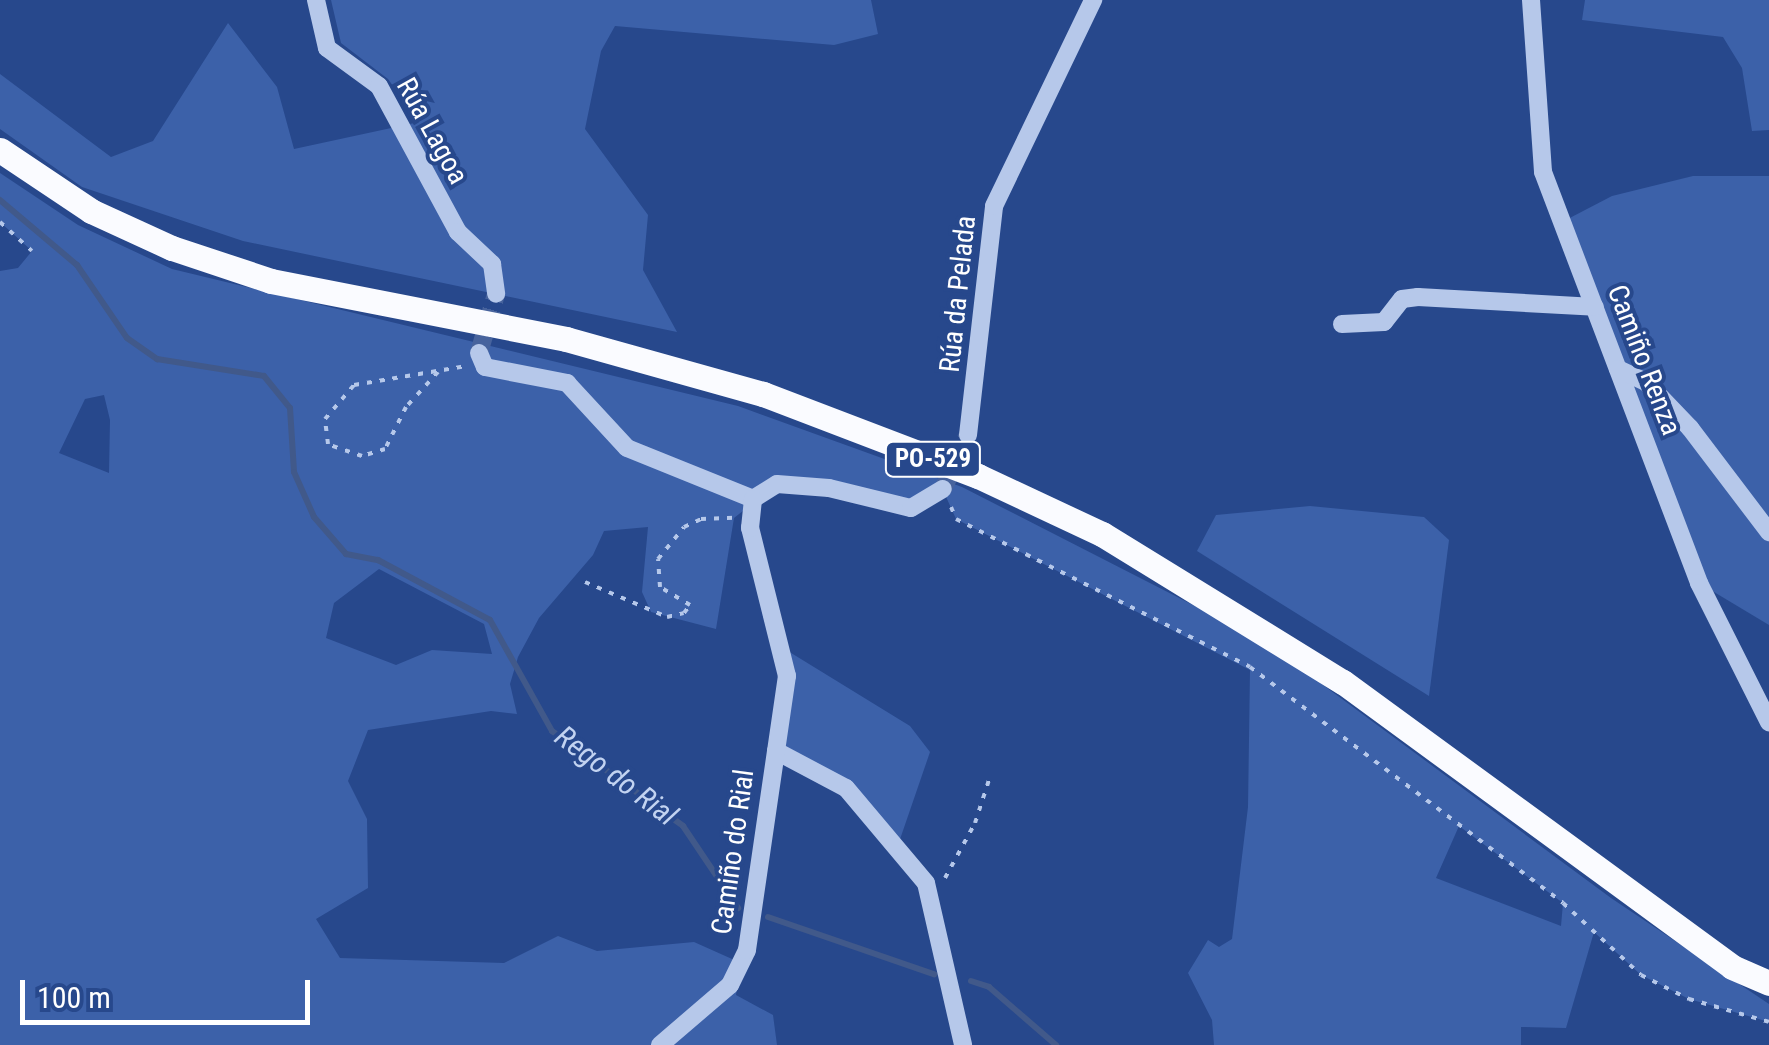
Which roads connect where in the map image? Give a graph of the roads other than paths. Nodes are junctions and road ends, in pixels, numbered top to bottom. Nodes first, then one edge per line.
1 (316, 0) edge
2 (1093, 0) edge
3 (1531, 0) edge
4 (0, 150) edge
5 (496, 294) tunnel mouth
6 (1595, 307) junction
7 (1342, 324) dead end
8 (482, 360) road end
9 (1618, 369) junction
10 (968, 435) tunnel mouth
11 (943, 489) road end
12 (754, 499) junction
13 (1769, 532) edge
14 (1769, 722) edge
15 (776, 751) junction
16 (1769, 983) edge
17 (660, 1045) edge
18 (964, 1045) edge

1 - 5 street, Rúa Lagoa
2 - 10 street, Rúa da Pelada
3 - 6 street, Camiño Renza
4 - 16 main road, PO-529
6 - 7 street
6 - 9 street, Camiño Renza
8 - 12 street
9 - 13 street
9 - 14 street, Camiño Renza
11 - 12 street
12 - 15 street, Camiño do Rial
15 - 17 street, Camiño do Rial
15 - 18 street, Camiño do Rial

